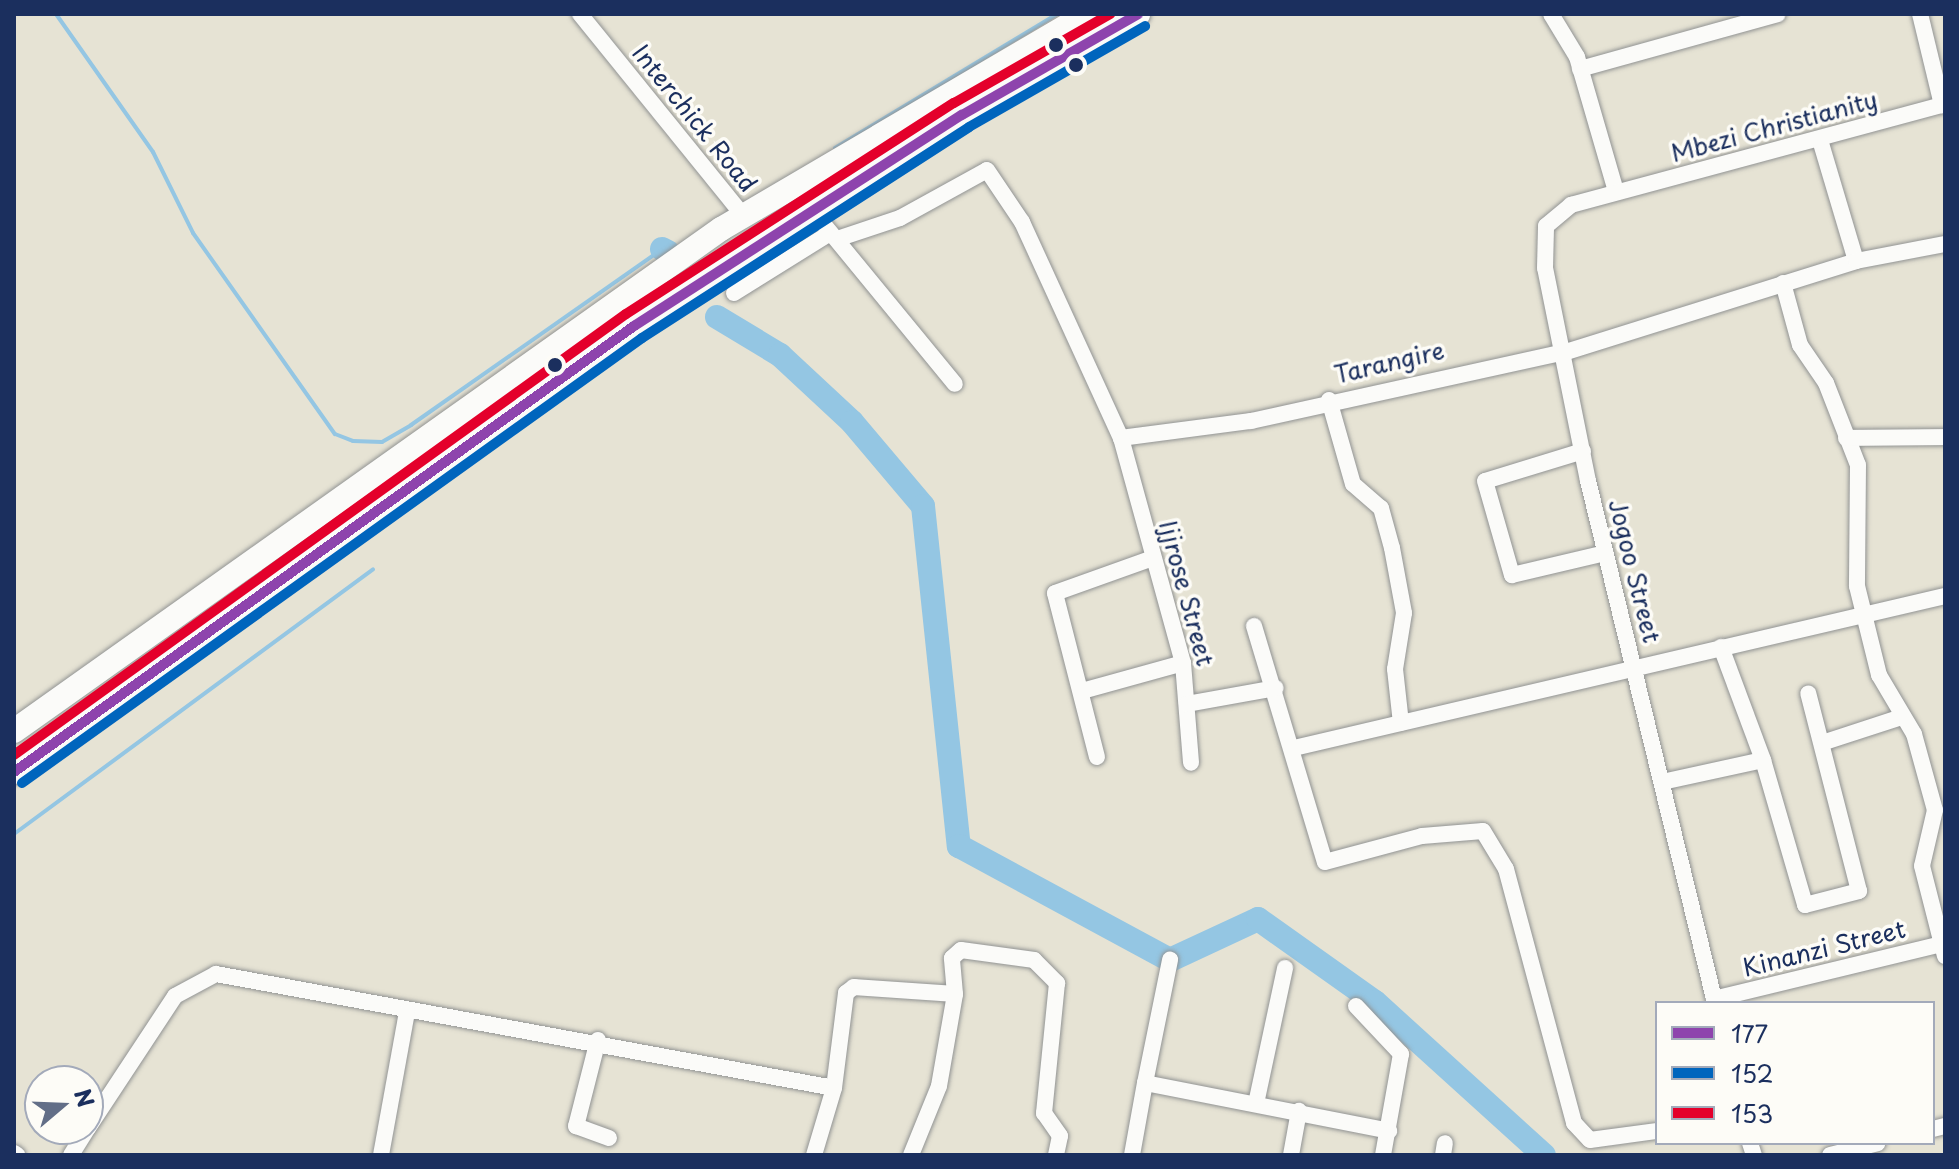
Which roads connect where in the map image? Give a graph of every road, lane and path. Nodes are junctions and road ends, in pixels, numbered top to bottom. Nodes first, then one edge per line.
1 (580, 14) edge
2 (1087, 14) edge
3 (1138, 14) edge
4 (1551, 14) edge
5 (1778, 14) edge
6 (1920, 14) edge
7 (1580, 69) junction
8 (1944, 104) edge
9 (1820, 140) junction
10 (1616, 191) junction
11 (812, 210) junction
12 (743, 215) junction
13 (833, 236) junction
14 (1945, 244) edge
15 (1856, 261) junction
16 (1783, 283) junction
17 (734, 293) dead end
18 (1566, 352) junction
19 (955, 384) dead end
20 (1329, 400) junction
21 (1945, 437) edge
22 (1121, 438) junction
23 (1846, 438) junction
24 (1583, 451) junction
25 (1605, 553) junction
26 (1153, 558) junction
27 (1945, 596) edge
28 (1863, 615) junction
29 (1254, 626) dead end
30 (1721, 647) junction
31 (1183, 663) junction
32 (1634, 667) junction
33 (1276, 688) junction
34 (1082, 691) junction
35 (1808, 693) dead end
36 (1187, 704) junction
37 (1902, 717) junction
38 (1401, 723) junction
39 (14, 731) edge
40 (1825, 742) junction
41 (1294, 748) junction
42 (1097, 757) dead end
43 (1763, 760) junction
44 (1191, 763) dead end
45 (14, 772) edge
46 (1662, 782) junction
47 (1943, 948) edge
48 (1170, 960) dead end
49 (1285, 968) dead end
50 (955, 994) junction
51 (1714, 1001) edge
52 (1356, 1006) dead end
53 (407, 1012) junction
54 (598, 1040) junction
55 (1145, 1083) junction
56 (834, 1088) junction
57 (1257, 1099) junction
58 (104, 1103) edge
59 (1299, 1111) junction
60 (1389, 1131) junction
61 (1655, 1131) edge
62 (609, 1138) dead end
63 (1870, 1145) edge
64 (381, 1155) edge
65 (814, 1155) edge
66 (911, 1155) edge
67 (1056, 1155) edge
68 (1132, 1155) edge
69 (1291, 1155) edge
70 (1383, 1155) edge
71 (1830, 1155) edge

1 - 12 street, Interchick Road
2 - 12 highway
3 - 11 highway
4 - 7 street
5 - 7 street
6 - 8 street
7 - 10 street
8 - 9 street, Mbezi Christianity
9 - 10 street, Mbezi Christianity
9 - 15 street
10 - 18 street, Jogoo Street
11 - 13 street
11 - 45 highway
12 - 39 highway
13 - 17 street
13 - 19 street
13 - 22 street
14 - 15 street, Tarangire
15 - 16 street, Tarangire
16 - 18 street, Tarangire
16 - 23 street
18 - 20 street, Tarangire
18 - 24 street, Jogoo Street
20 - 22 street, Tarangire
20 - 38 street
21 - 23 street
22 - 26 street, Ijjrose Street
23 - 28 street
24 - 25 street, Jogoo Street
24 - 25 street
25 - 32 street, Jogoo Street
26 - 31 street, Ijjrose Street
26 - 34 street
27 - 28 street
28 - 30 street
28 - 37 street
29 - 33 street
30 - 32 street
30 - 43 street
31 - 34 street
31 - 36 street, Ijjrose Street
32 - 38 street
32 - 46 street, Jogoo Street
33 - 36 street
33 - 41 street
34 - 42 street
35 - 40 street
36 - 44 street, Ijjrose Street
37 - 40 street
37 - 47 street
38 - 41 street
40 - 43 street
41 - 61 street
43 - 46 street
46 - 51 street, Jogoo Street
47 - 51 street, Kinanzi Street
48 - 55 street
49 - 57 street
50 - 56 street
50 - 66 street
50 - 67 street
52 - 60 street
53 - 54 street
53 - 58 street
53 - 64 street
54 - 56 street
54 - 62 street
55 - 57 street
55 - 68 street
56 - 65 street
57 - 59 street
59 - 60 street
59 - 69 street
60 - 70 street
63 - 71 street

